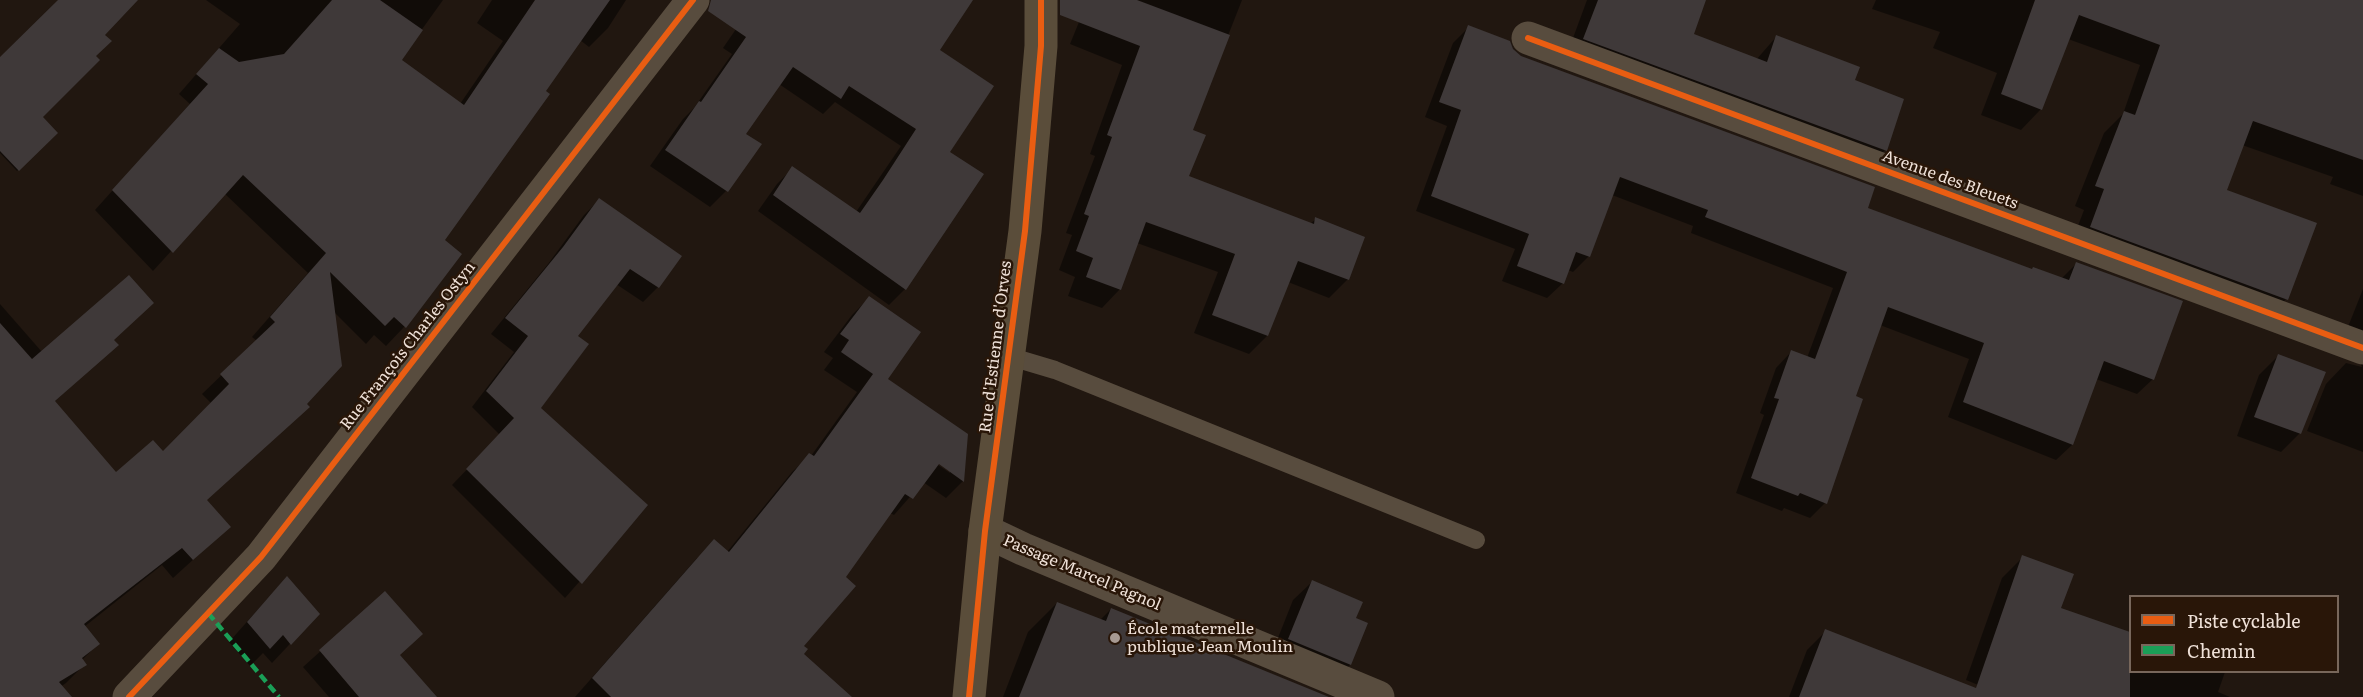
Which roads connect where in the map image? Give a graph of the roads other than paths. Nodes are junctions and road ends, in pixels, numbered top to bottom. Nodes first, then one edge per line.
1 (693, 0) edge
2 (1041, 0) edge
3 (1528, 38) dead end
4 (2363, 348) edge
5 (1008, 356) junction
6 (985, 531) junction
7 (1476, 540) dead end
8 (129, 697) edge
9 (969, 697) edge
10 (1378, 697) edge

1 - 8 street, Rue François Charles Ostyn
2 - 5 street, Rue d'Estienne d'Orves
3 - 4 street, Avenue des Bleuets
5 - 6 street, Rue d'Estienne d'Orves
5 - 7 lane
6 - 9 street, Rue d'Estienne d'Orves
6 - 10 street, Passage Marcel Pagnol

